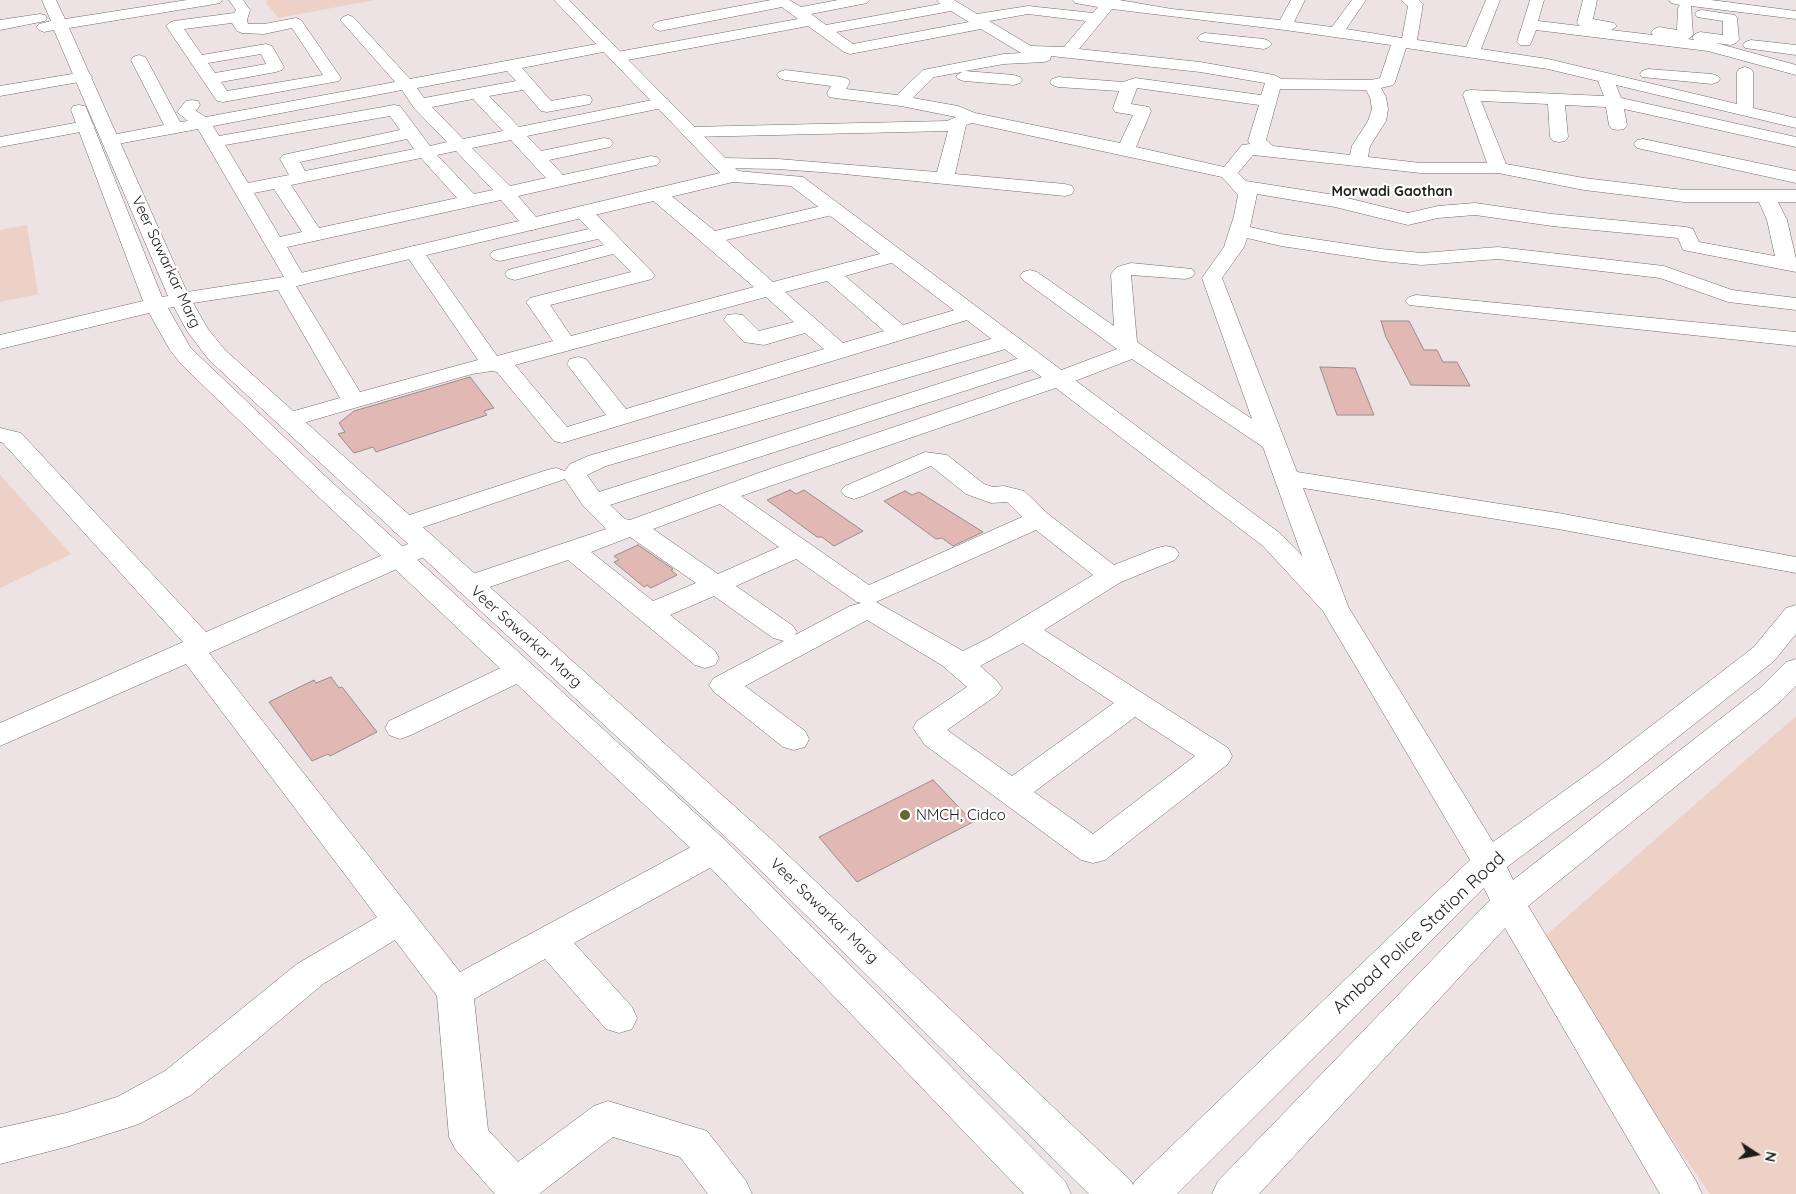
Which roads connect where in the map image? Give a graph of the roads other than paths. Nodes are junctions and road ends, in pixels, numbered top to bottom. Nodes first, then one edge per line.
1 (213, 0) edge
2 (236, 0) edge
3 (564, 0) edge
4 (730, 0) edge
5 (862, 0) edge
6 (1080, 0) edge
7 (1183, 0) edge
8 (1298, 0) edge
9 (1359, 0) edge
10 (1408, 0) edge
11 (1493, 0) edge
12 (1537, 0) edge
13 (1590, 0) edge
14 (782, 1) edge
15 (952, 2) edge
16 (1110, 2) edge
17 (1202, 2) dead end
18 (708, 4) dead end
19 (1752, 5) edge
20 (1682, 7) edge
21 (1172, 13) junction
22 (45, 14) edge
23 (1796, 15) edge
24 (804, 16) junction
25 (240, 17) junction
26 (1097, 18) junction
27 (1220, 19) junction
28 (348, 20) dead end
29 (1284, 22) junction
30 (982, 23) junction
31 (0, 25) edge
32 (1530, 25) junction
33 (660, 26) dead end
34 (1020, 27) dead end
35 (823, 30) junction
36 (1572, 30) junction
37 (1065, 33) dead end
38 (1336, 33) junction
39 (1610, 34) junction
40 (1083, 35) junction
41 (1205, 38) junction
42 (1647, 38) junction
43 (1682, 39) junction
44 (1404, 43) junction
45 (1751, 45) dead end
46 (1607, 50) dead end
47 (1720, 50) junction
48 (1796, 50) edge
49 (612, 52) junction
50 (1068, 52) junction
51 (1193, 53) dead end
52 (1472, 53) junction
53 (1044, 57) dead end
54 (138, 60) dead end
55 (198, 60) junction
56 (1520, 60) junction
57 (511, 65) junction
58 (1560, 67) junction
59 (1796, 70) edge
60 (1745, 72) dead end
61 (1600, 73) junction
62 (927, 74) junction
63 (1643, 74) junction
64 (786, 75) dead end
65 (1679, 77) junction
66 (76, 79) junction
67 (210, 79) junction
68 (1712, 79) junction
69 (1014, 80) dead end
70 (1058, 82) dead end
71 (406, 84) junction
72 (527, 84) junction
73 (1370, 85) junction
74 (1129, 87) junction
75 (647, 88) junction
76 (0, 91) edge
77 (629, 91) dead end
78 (1270, 92) junction
79 (477, 93) junction
80 (602, 96) dead end
81 (1556, 99) junction
82 (901, 101) junction
83 (1614, 102) junction
84 (662, 103) junction
85 (1105, 103) dead end
86 (1713, 103) junction
87 (420, 104) junction
88 (1123, 104) junction
89 (192, 105) dead end
90 (1744, 111) junction
91 (963, 120) junction
92 (203, 123) junction
93 (1796, 123) edge
94 (1618, 125) dead end
95 (85, 126) junction
96 (174, 128) junction
97 (690, 132) junction
98 (411, 133) junction
99 (514, 133) junction
100 (1560, 137) dead end
101 (112, 140) junction
102 (0, 142) edge
103 (214, 142) junction
104 (1796, 142) edge
105 (604, 143) dead end
106 (460, 144) junction
107 (1643, 144) dead end
108 (1126, 150) junction
109 (425, 152) junction
110 (1269, 152) junction
111 (536, 157) junction
112 (651, 161) dead end
113 (1358, 161) junction
114 (1498, 168) junction
115 (726, 169) junction
116 (1796, 177) edge
117 (300, 178) junction
118 (945, 178) junction
119 (558, 180) junction
120 (1234, 180) junction
121 (279, 182) junction
122 (242, 190) junction
123 (1065, 190) dead end
124 (505, 192) junction
125 (657, 194) junction
126 (1766, 196) junction
127 (1796, 196) edge
128 (470, 200) junction
129 (834, 209) junction
130 (583, 212) junction
131 (1692, 216) junction
132 (532, 224) junction
133 (1240, 230) junction
134 (603, 232) junction
135 (314, 236) junction
136 (711, 238) junction
137 (275, 244) junction
138 (618, 247) junction
139 (414, 252) junction
140 (896, 256) junction
141 (1791, 265) edge
142 (1184, 273) dead end
143 (514, 274) junction
144 (830, 274) junction
145 (1030, 276) dead end
146 (290, 282) junction
147 (768, 290) junction
148 (1416, 301) dead end
149 (168, 302) junction
150 (537, 302) junction
151 (1796, 304) edge
152 (970, 312) junction
153 (735, 320) dead end
154 (808, 325) junction
155 (899, 333) junction
156 (1796, 339) edge
157 (1008, 341) junction
158 (0, 342) edge
159 (566, 344) junction
160 (1130, 348) junction
161 (839, 351) junction
162 (1034, 360) junction
163 (492, 364) junction
164 (578, 364) dead end
165 (1058, 379) junction
166 (354, 401) junction
167 (621, 418) junction
168 (288, 420) junction
169 (0, 435) edge
170 (1273, 443) junction
171 (556, 475) dead end
172 (1286, 478) junction
173 (854, 491) dead end
174 (723, 495) junction
175 (593, 502) junction
176 (1039, 519) junction
177 (403, 526) junction
178 (634, 528) junction
179 (426, 546) junction
180 (798, 548) junction
181 (572, 550) junction
182 (1166, 554) dead end
183 (400, 558) junction
184 (1796, 565) edge
185 (1111, 576) junction
186 (468, 585) junction
187 (716, 585) junction
188 (1334, 606) junction
189 (650, 613) junction
190 (1796, 614) edge
191 (1024, 630) junction
192 (782, 632) dead end
193 (196, 647) junction
194 (705, 658) dead end
195 (953, 659) junction
196 (1796, 669) edge
197 (522, 670) junction
198 (1135, 702) junction
199 (400, 728) dead end
200 (0, 735) edge
201 (794, 739) dead end
202 (1012, 792) junction
203 (714, 850) junction
204 (1488, 863) junction
205 (1508, 903) junction
206 (400, 920) junction
207 (837, 924) junction
208 (550, 941) junction
209 (806, 943) junction
210 (455, 992) junction
211 (619, 1018) dead end
212 (0, 1146) edge
213 (516, 1191) edge
214 (732, 1194) edge
215 (1051, 1194) edge
216 (1117, 1194) edge
217 (1149, 1194) edge
218 (1232, 1194) edge
219 (1682, 1194) edge

1 - 22 street
2 - 25 street
3 - 49 street
4 - 18 street
5 - 24 street
6 - 16 street
7 - 21 street
8 - 29 street
9 - 38 street
10 - 44 street
11 - 52 street
12 - 32 street
13 - 43 street
14 - 24 street
14 - 33 street
15 - 30 street
15 - 35 street
16 - 21 street
16 - 26 street
17 - 29 street
19 - 20 street
19 - 23 street
20 - 43 street
20 - 43 street
21 - 27 street
22 - 31 street
22 - 66 street, Veer Sawarkar Marg
24 - 35 street
24 - 49 street
25 - 55 street
25 - 67 street
26 - 30 street
26 - 40 street
27 - 29 street
27 - 41 street
28 - 71 street
29 - 38 street
29 - 41 street
30 - 34 street
30 - 35 street
30 - 50 street
32 - 36 street
32 - 56 street
36 - 39 street
36 - 58 street
37 - 40 street
38 - 44 street
39 - 42 street
39 - 46 street
40 - 50 street
41 - 51 street
42 - 43 street
42 - 63 street
43 - 47 street
43 - 65 street
44 - 52 street
44 - 73 street
45 - 48 street
47 - 59 street
47 - 68 street
49 - 57 street
49 - 75 street
50 - 78 street
52 - 56 street
53 - 62 street
54 - 96 street
55 - 67 street
55 - 67 street
56 - 58 street
57 - 71 street
57 - 72 street
58 - 61 street
60 - 90 street
61 - 63 street
61 - 83 street
61 - 86 street
62 - 69 street
62 - 82 street
63 - 65 street
64 - 82 street
65 - 68 street
66 - 76 street
66 - 95 street, Veer Sawarkar Marg
66 - 101 street, Veer Sawarkar Marg
68 - 86 street
70 - 74 street
71 - 87 street
71 - 92 street
72 - 79 street
72 - 80 street
73 - 78 street
73 - 113 street
74 - 78 street
74 - 88 street
75 - 77 street
75 - 84 street
78 - 110 street
79 - 87 street
79 - 99 street
81 - 83 street
81 - 100 street
81 - 114 street
82 - 91 street
83 - 94 street
83 - 104 street
84 - 97 street
84 - 99 street
85 - 88 street
86 - 90 street
87 - 106 street
88 - 108 street
89 - 92 street
90 - 93 street
91 - 97 street
91 - 108 street
91 - 118 street
92 - 96 street
92 - 103 street
95 - 102 street
95 - 149 street, Veer Sawarkar Marg
96 - 101 street
97 - 115 street
98 - 103 street
98 - 109 street
98 - 117 street
99 - 106 street
99 - 111 street
101 - 149 street, Veer Sawarkar Marg
103 - 122 street
105 - 111 street
106 - 109 street
106 - 124 street
107 - 116 street
108 - 120 street
109 - 117 street
109 - 128 street
110 - 113 street
110 - 120 street
111 - 119 street
112 - 119 street
113 - 114 street
114 - 131 street
115 - 118 street
115 - 125 street
115 - 129 street
117 - 121 street
118 - 123 street
119 - 124 street
120 - 131 street
120 - 133 street
121 - 122 street
121 - 135 street
122 - 137 street
124 - 128 street
124 - 132 street
125 - 130 street
125 - 136 street
126 - 127 street
126 - 131 street
126 - 141 street
128 - 135 street
129 - 136 street
129 - 140 street
130 - 132 street
130 - 134 street
131 - 141 street
132 - 139 street
133 - 151 street
133 - 170 street
134 - 138 street
134 - 143 street
135 - 137 street
136 - 147 street
137 - 146 street
138 - 143 street
138 - 150 street
139 - 146 street
139 - 163 street
140 - 144 street
140 - 152 street
142 - 160 street
143 - 150 street
144 - 147 street
144 - 155 street
145 - 160 street
146 - 149 street
146 - 166 street
147 - 154 street
147 - 159 street
148 - 156 street
149 - 158 street
149 - 168 street, Veer Sawarkar Marg
149 - 183 street, Veer Sawarkar Marg
150 - 159 street
152 - 155 street
152 - 157 street
153 - 154 street
154 - 161 street
155 - 161 street
157 - 162 street
157 - 175 street
159 - 163 street
160 - 165 street
160 - 170 street
161 - 167 street
162 - 165 street
162 - 175 street
163 - 166 street
163 - 167 street
164 - 167 street
165 - 174 street
165 - 188 street
166 - 168 street
168 - 177 street, Veer Sawarkar Marg
169 - 193 street
170 - 172 street
171 - 177 street
172 - 184 street
172 - 188 street
173 - 176 street
174 - 178 street
174 - 180 street
175 - 178 street
176 - 180 street
176 - 185 street
177 - 179 street, Veer Sawarkar Marg
178 - 181 street
178 - 187 street
179 - 183 street
179 - 186 street, Veer Sawarkar Marg
180 - 187 street
181 - 186 street
181 - 189 street
182 - 185 street
183 - 193 street
183 - 197 street, Veer Sawarkar Marg
185 - 191 street
186 - 207 street, Veer Sawarkar Marg
187 - 189 street
187 - 192 street
188 - 204 street
189 - 194 street
190 - 204 street, Ambad Police Station Road
191 - 195 street
191 - 198 street
193 - 200 street
193 - 206 street
195 - 201 street
195 - 202 street
196 - 205 street
197 - 199 street
197 - 203 street, Veer Sawarkar Marg
198 - 202 street
198 - 202 street
203 - 208 street
203 - 209 street, Veer Sawarkar Marg
204 - 205 street
204 - 217 street, Ambad Police Station Road
205 - 218 street
205 - 219 street
206 - 210 street
206 - 212 street
207 - 209 street
207 - 216 street, Veer Sawarkar Marg
208 - 210 street
208 - 211 street
209 - 215 street, Veer Sawarkar Marg
210 - 213 street
213 - 214 street

